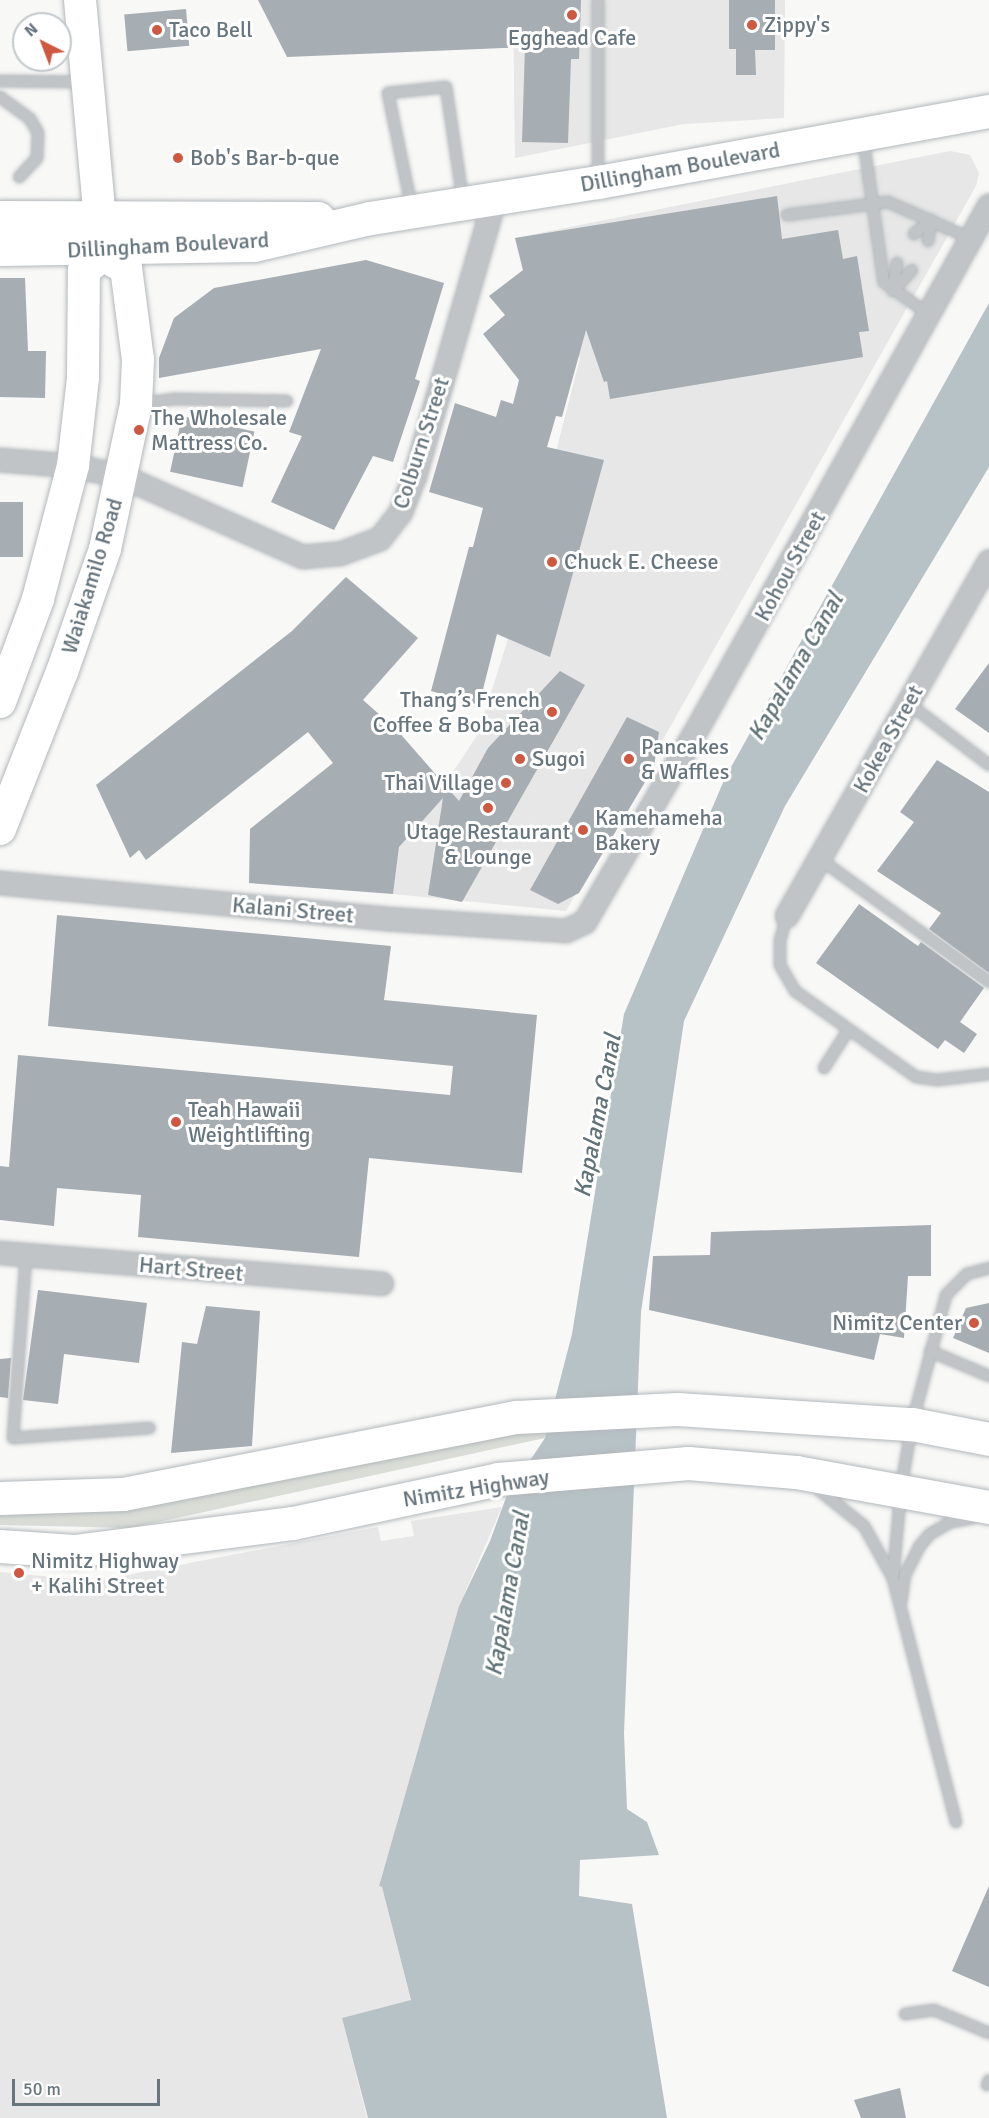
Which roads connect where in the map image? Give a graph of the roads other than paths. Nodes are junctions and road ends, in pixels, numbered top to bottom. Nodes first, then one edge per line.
1 (80, 0) edge
2 (598, 0) edge
3 (0, 81) edge
4 (88, 82) junction
5 (0, 97) edge
6 (989, 113) edge
7 (862, 133) junction
8 (19, 177) dead end
9 (598, 182) junction
10 (873, 201) junction
11 (479, 202) junction
12 (989, 206) edge
13 (412, 212) junction
14 (787, 215) dead end
15 (0, 217) edge
16 (100, 217) junction
17 (370, 218) junction
18 (931, 220) junction
19 (914, 234) dead end
20 (972, 239) junction
21 (928, 240) dead end
22 (0, 249) edge
23 (103, 252) junction
24 (897, 263) dead end
25 (912, 270) dead end
26 (893, 291) junction
27 (928, 314) junction
28 (287, 401) dead end
29 (136, 404) junction
30 (0, 460) edge
31 (73, 466) junction
32 (121, 476) junction
33 (989, 562) edge
34 (0, 702) edge
35 (908, 703) junction
36 (989, 765) edge
37 (0, 829) edge
38 (820, 859) junction
39 (0, 883) edge
40 (787, 916) joint
41 (585, 922) joint
42 (989, 982) edge
43 (847, 1032) junction
44 (824, 1068) dead end
45 (989, 1074) edge
46 (0, 1253) edge
47 (26, 1256) junction
48 (989, 1268) edge
49 (382, 1284) dead end
50 (930, 1351) junction
51 (989, 1376) edge
52 (912, 1424) junction
53 (150, 1428) dead end
54 (989, 1439) edge
55 (796, 1472) junction
56 (901, 1488) junction
57 (0, 1498) edge
58 (989, 1507) edge
59 (989, 1515) edge
60 (0, 1546) edge
61 (893, 1578) junction
62 (900, 1611) junction
63 (956, 1822) dead end
64 (905, 2014) dead end
65 (989, 2033) edge

1 - 4 main road
2 - 9 lane
3 - 4 lane
4 - 16 main road
5 - 8 lane
6 - 7 main road, Dillingham Boulevard
7 - 9 main road, Dillingham Boulevard
7 - 10 lane
9 - 11 main road, Dillingham Boulevard
10 - 14 lane
10 - 18 lane
10 - 26 lane
11 - 13 main road, Dillingham Boulevard
11 - 13 lane
11 - 32 street, Colburn Street
12 - 20 street, Kohou Street
13 - 17 main road, Dillingham Boulevard
15 - 16 main road, Dillingham Boulevard
16 - 17 main road, Dillingham Boulevard
16 - 23 main road
17 - 23 main road, Dillingham Boulevard
18 - 19 lane
18 - 20 lane
18 - 21 lane
20 - 27 street, Kohou Street
22 - 23 main road, Dillingham Boulevard
23 - 29 main road, Waiakamilo Road
23 - 31 main road, Waiakamilo Road
24 - 26 lane
25 - 26 lane
26 - 27 lane
27 - 41 street, Kohou Street
28 - 29 lane
29 - 32 main road, Waiakamilo Road
30 - 31 street, Colburn Street
31 - 32 street, Colburn Street
31 - 34 main road, Waiakamilo Road
32 - 37 main road, Waiakamilo Road
33 - 35 street, Kokea Street
35 - 36 lane
35 - 38 street, Kokea Street
38 - 40 street, Kokea Street
38 - 42 lane
39 - 41 street, Kalani Street
40 - 43 lane
43 - 44 lane
43 - 45 lane
46 - 47 street, Hart Street
47 - 49 street, Hart Street
47 - 53 lane
48 - 50 lane
50 - 51 lane
50 - 52 lane
52 - 54 main road
52 - 56 lane
52 - 57 main road
55 - 56 main road, Nimitz Highway
55 - 60 main road, Nimitz Highway
55 - 61 lane
56 - 58 main road, Nimitz Highway
56 - 61 lane
59 - 62 lane
61 - 62 lane
62 - 63 lane
64 - 65 lane

